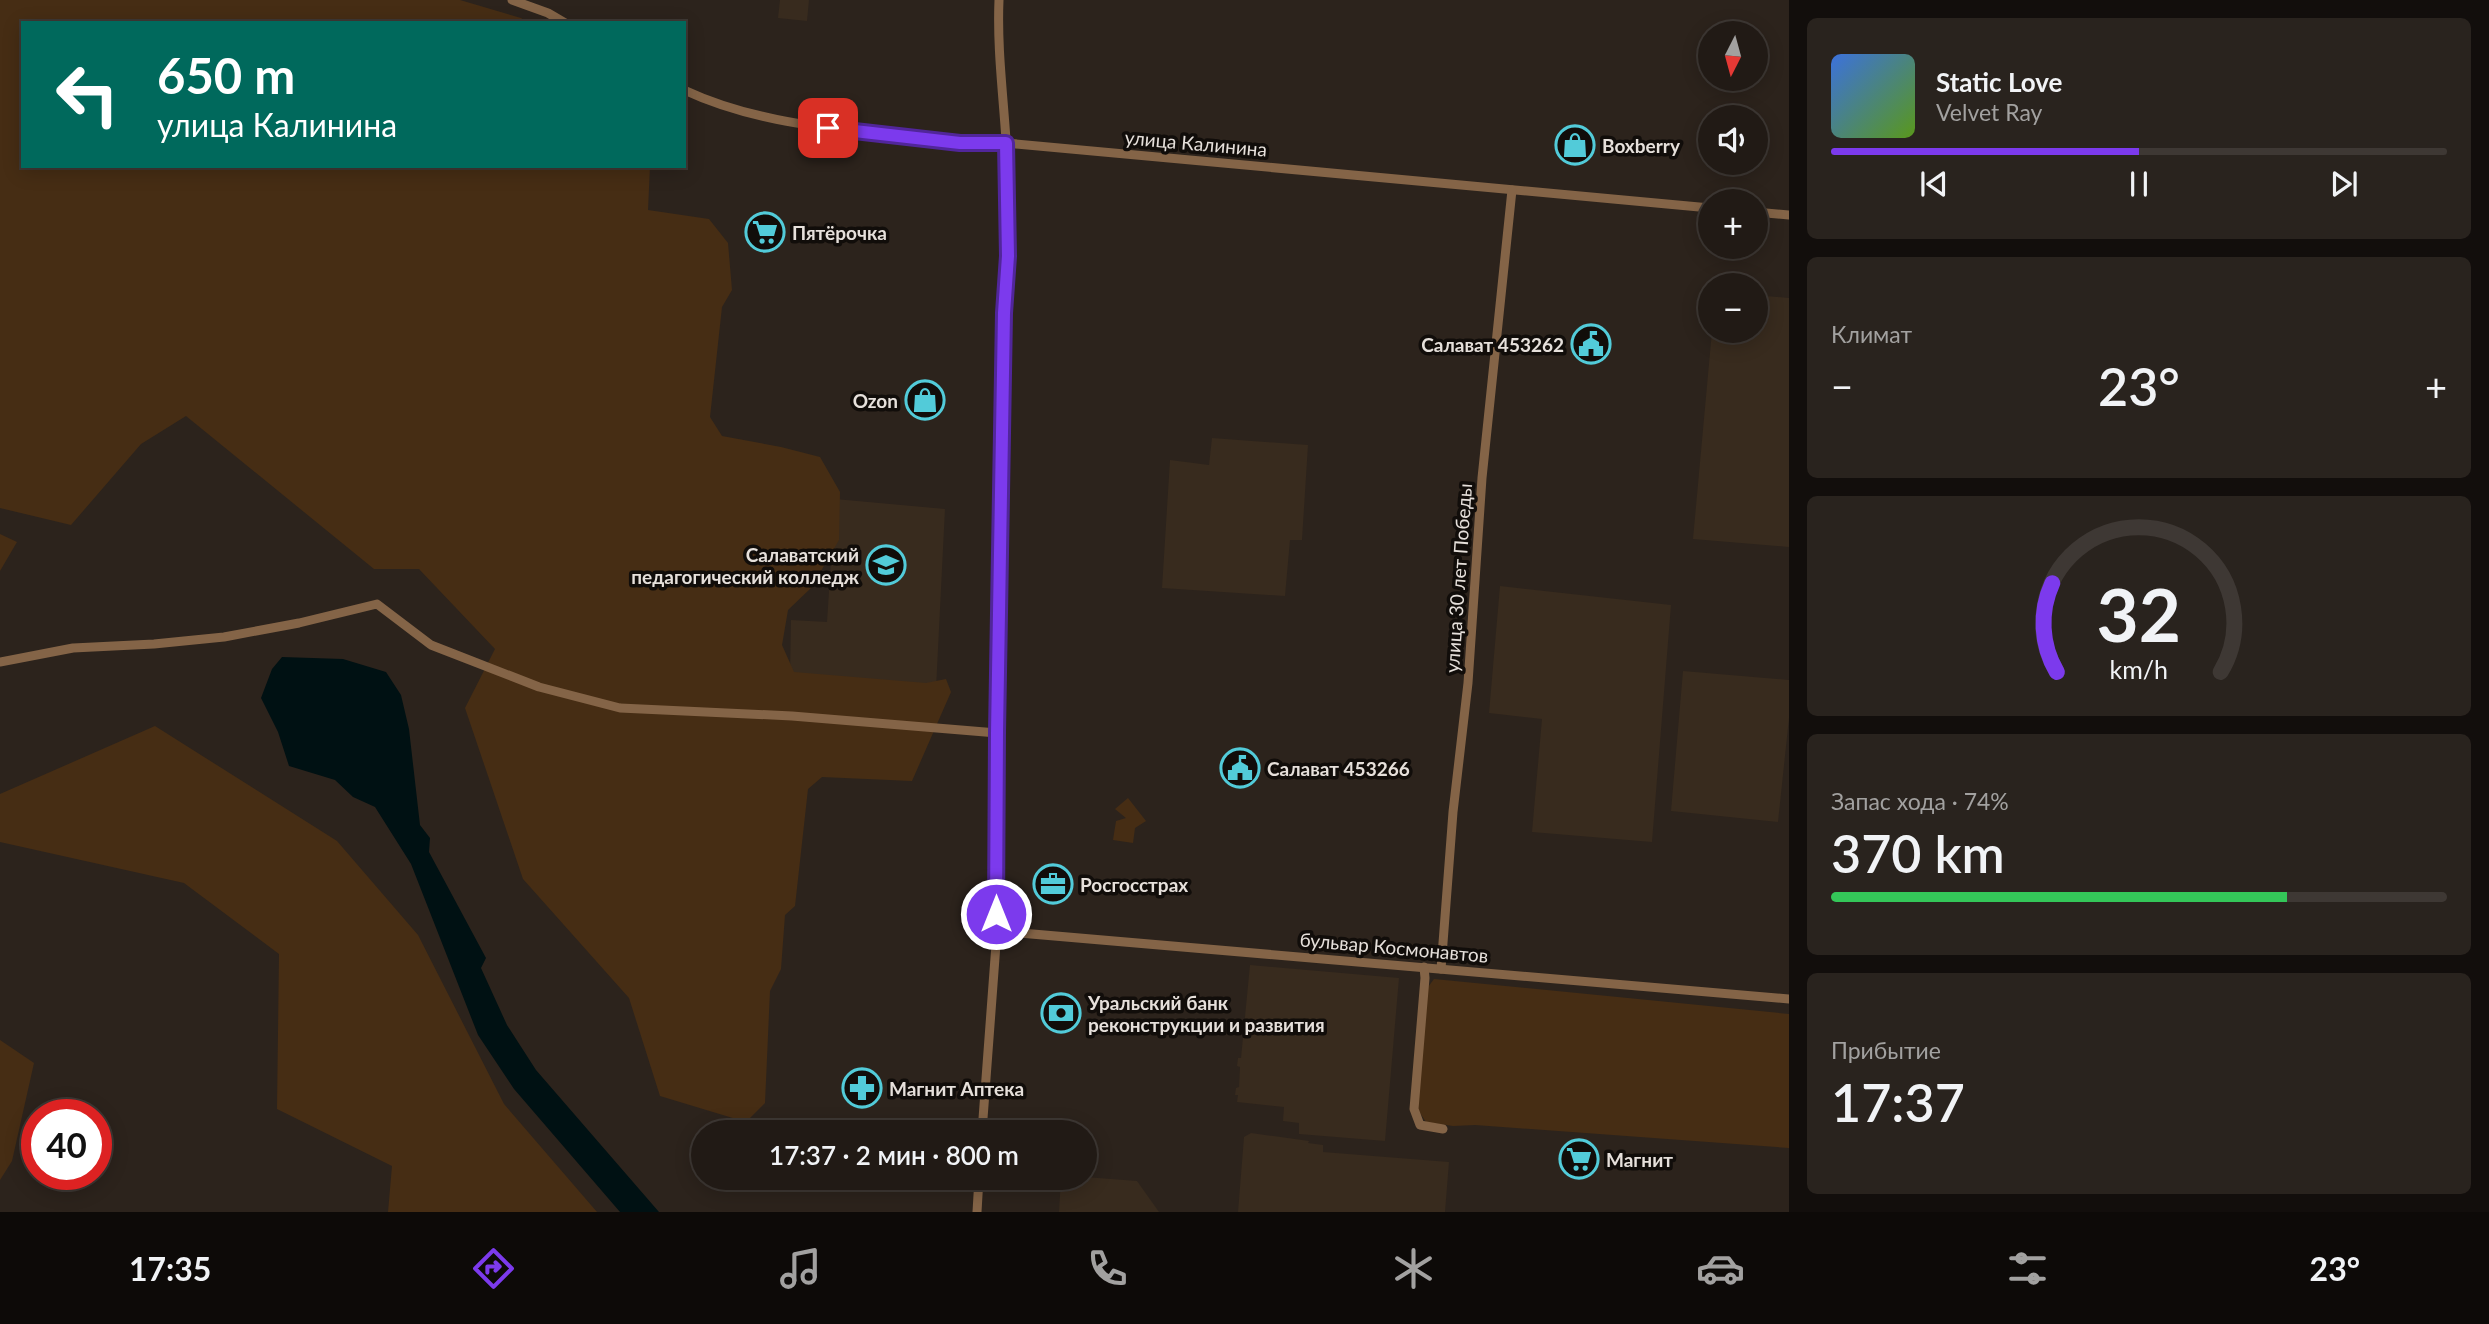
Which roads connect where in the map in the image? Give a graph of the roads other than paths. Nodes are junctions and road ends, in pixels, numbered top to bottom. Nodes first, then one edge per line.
1 (512, 0) edge
2 (999, 0) edge
3 (562, 21) edge
4 (686, 91) edge
5 (1006, 143) junction
6 (1512, 190) junction
7 (1698, 207) edge
8 (1768, 213) edge
9 (1789, 215) edge
10 (0, 662) edge
11 (997, 733) junction
12 (997, 931) junction
13 (1424, 967) junction
14 (1441, 969) junction
15 (1789, 999) edge
16 (983, 1120) edge
17 (1443, 1129) dead end
18 (978, 1190) edge
19 (977, 1212) edge

1 - 3 street
2 - 5 street
4 - 5 street, улица Калинина
5 - 6 street, улица Калинина
5 - 11 street
6 - 7 street, улица Калинина
6 - 14 street, улица 30 лет Победы
8 - 9 street
10 - 11 street
11 - 12 street
12 - 13 street, бульвар Космонавтов
12 - 16 street
13 - 14 street, бульвар Космонавтов
13 - 17 street
14 - 15 street, бульвар Космонавтов
18 - 19 street

